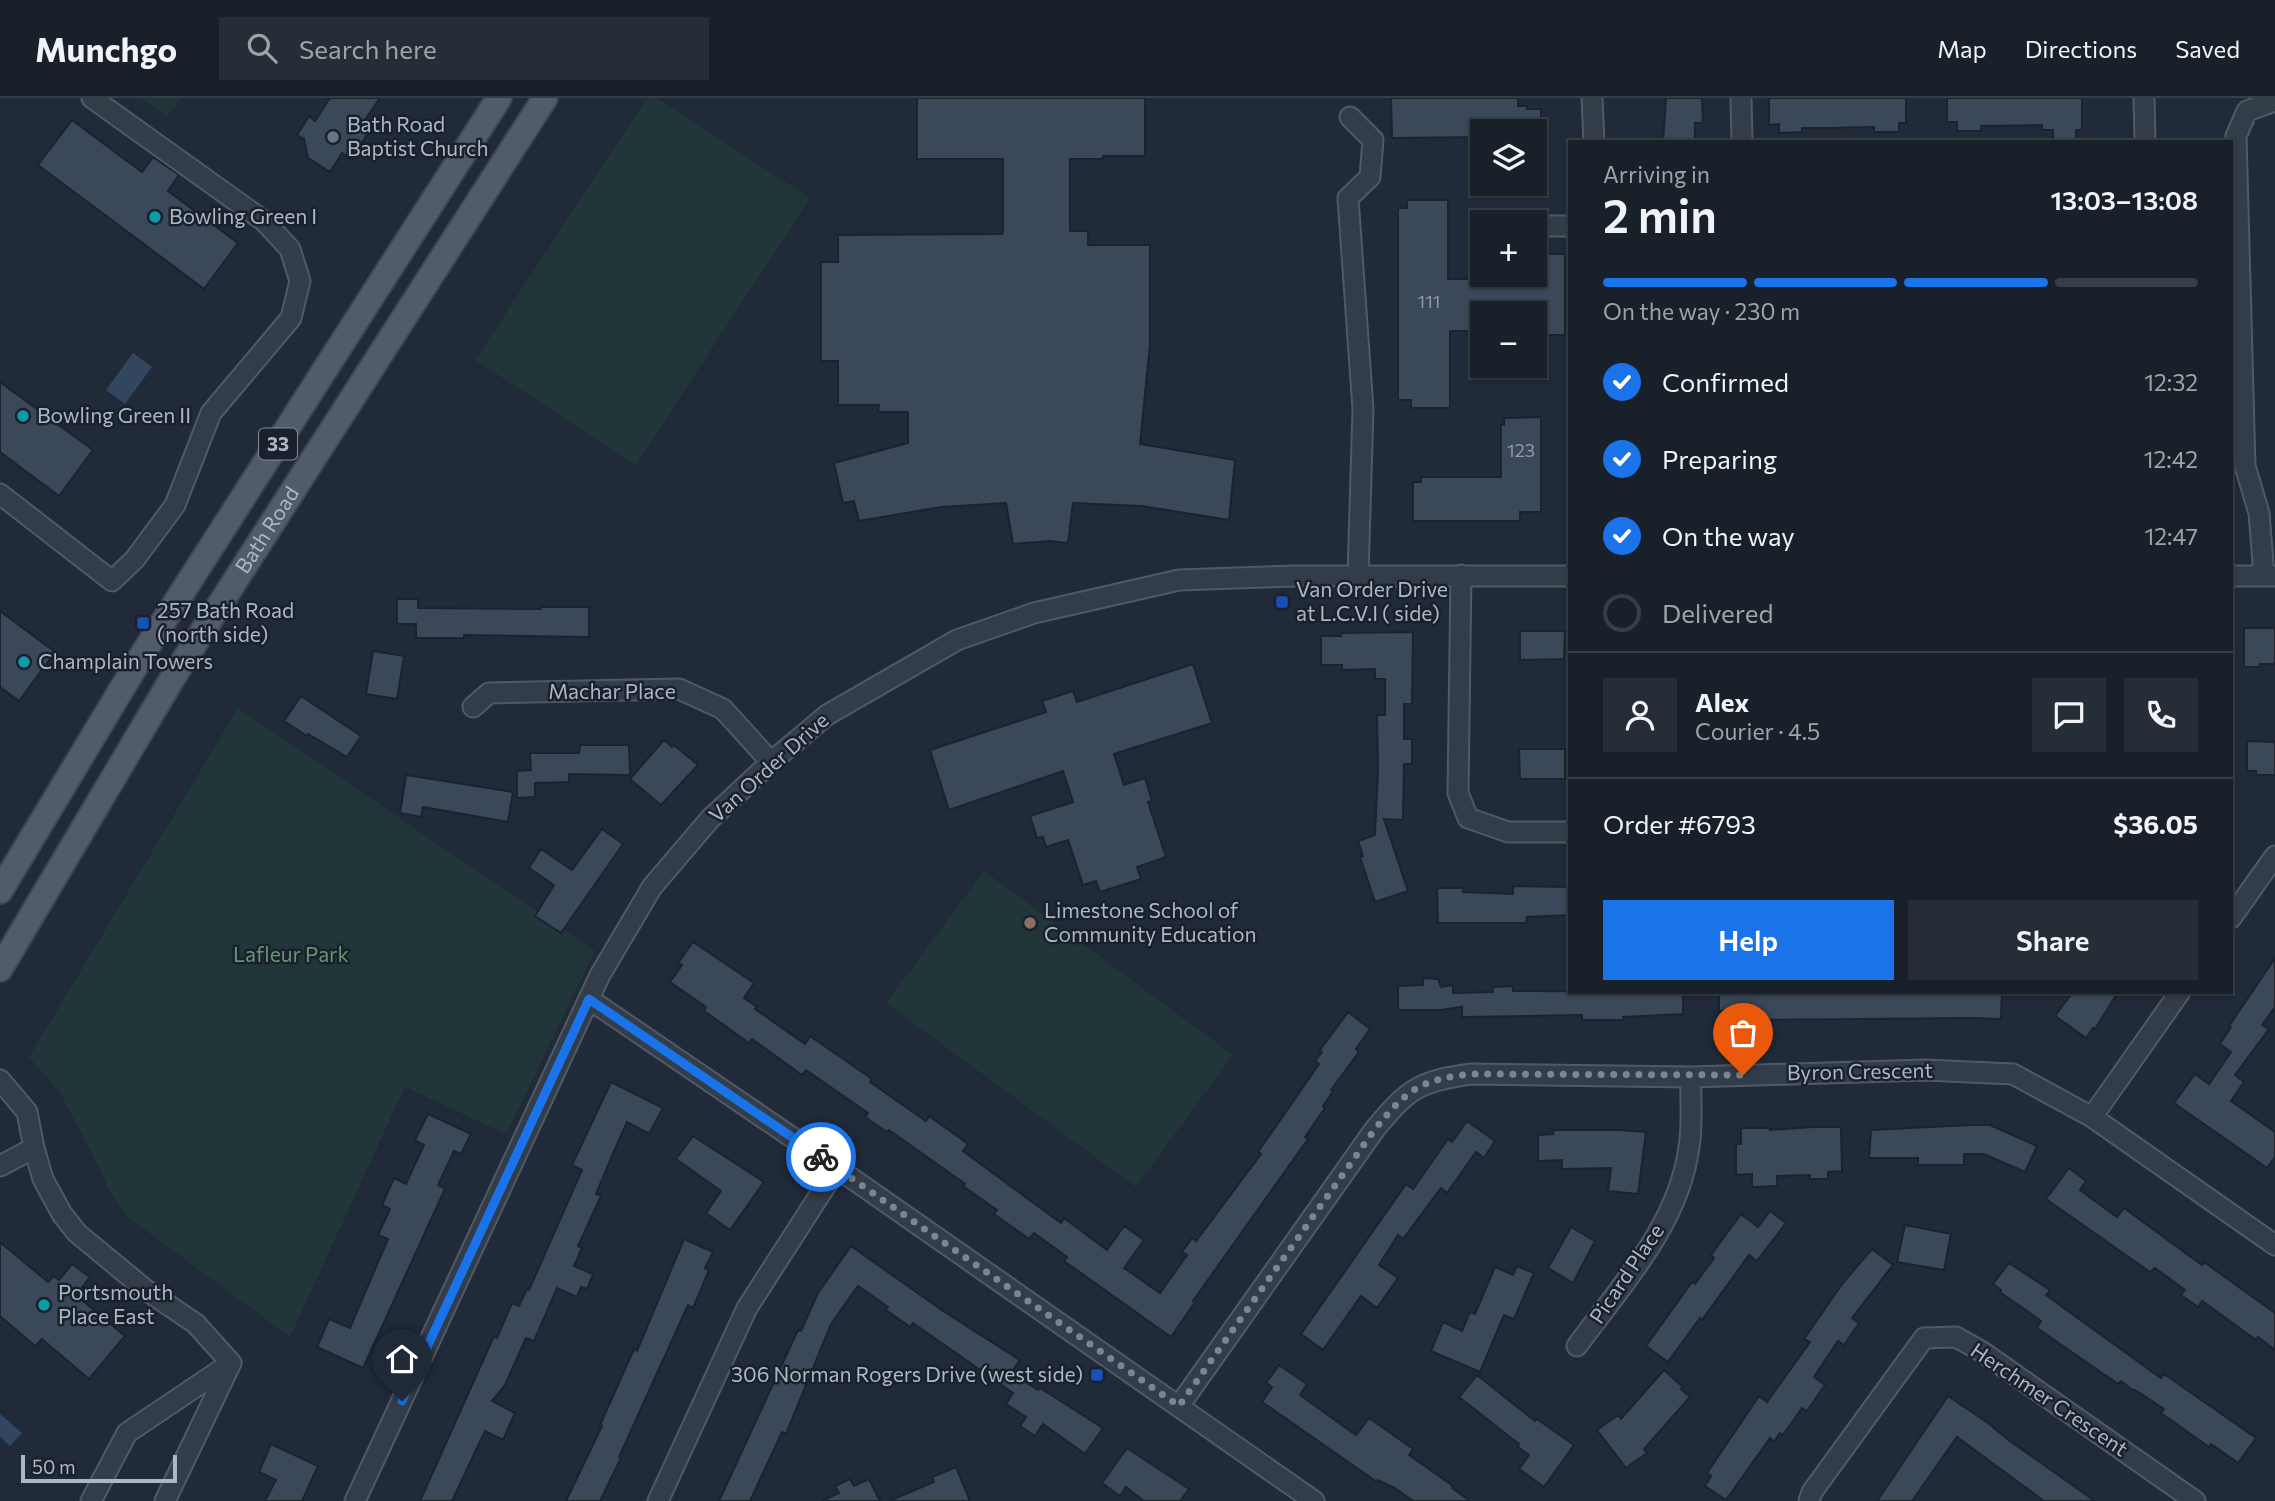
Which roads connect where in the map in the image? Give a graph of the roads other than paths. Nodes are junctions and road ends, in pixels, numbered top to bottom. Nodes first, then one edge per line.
1 (92, 98) edge
2 (499, 98) edge
3 (545, 98) edge
4 (1592, 98) edge
5 (1741, 98) edge
6 (2144, 98) edge
7 (2275, 101) edge
8 (1350, 117) dead end
9 (1594, 140) edge
10 (1742, 140) edge
11 (2145, 140) edge
12 (1547, 226) edge
13 (1568, 226) edge
14 (2237, 344) edge
15 (0, 494) edge
16 (1461, 575) junction
17 (1358, 576) junction
18 (1568, 576) edge
19 (2233, 576) edge
20 (2269, 576) edge
21 (473, 707) dead end
22 (771, 762) junction
23 (1568, 832) edge
24 (2275, 856) edge
25 (0, 891) edge
26 (2233, 915) edge
27 (0, 969) edge
28 (2179, 994) edge
29 (589, 999) junction
30 (1691, 1076) junction
31 (0, 1080) edge
32 (0, 1097) edge
33 (27, 1112) junction
34 (2092, 1117) junction
35 (34, 1148) junction
36 (0, 1166) edge
37 (837, 1168) junction
38 (2275, 1245) edge
39 (1577, 1346) dead end
40 (232, 1363) junction
41 (1179, 1406) junction
42 (92, 1501) edge
43 (165, 1501) edge
44 (355, 1501) edge
45 (658, 1501) edge
46 (1314, 1501) edge
47 (1808, 1501) edge
48 (2195, 1501) edge

1 - 15 street
2 - 25 main road, Bath Road / 33
3 - 27 main road, Bath Road / 33
4 - 9 street
5 - 10 street
6 - 11 street
7 - 14 street
8 - 17 street
12 - 13 street
14 - 20 street
16 - 17 street, Van Order Drive
16 - 18 street, Van Order Drive
16 - 23 street
17 - 22 street, Van Order Drive
19 - 20 street
21 - 22 street, Machar Place
22 - 29 street, Van Order Drive
24 - 26 street
28 - 34 street
29 - 37 street
29 - 44 street, Van Order Drive
30 - 34 street, Byron Crescent
30 - 39 street, Picard Place
30 - 41 street, Byron Crescent
31 - 33 street
32 - 33 street
33 - 35 street
34 - 38 street, Byron Crescent
35 - 36 street
35 - 40 street
37 - 41 street
37 - 45 street
40 - 42 street
40 - 43 street
41 - 46 street
47 - 48 street, Herchmer Crescent

